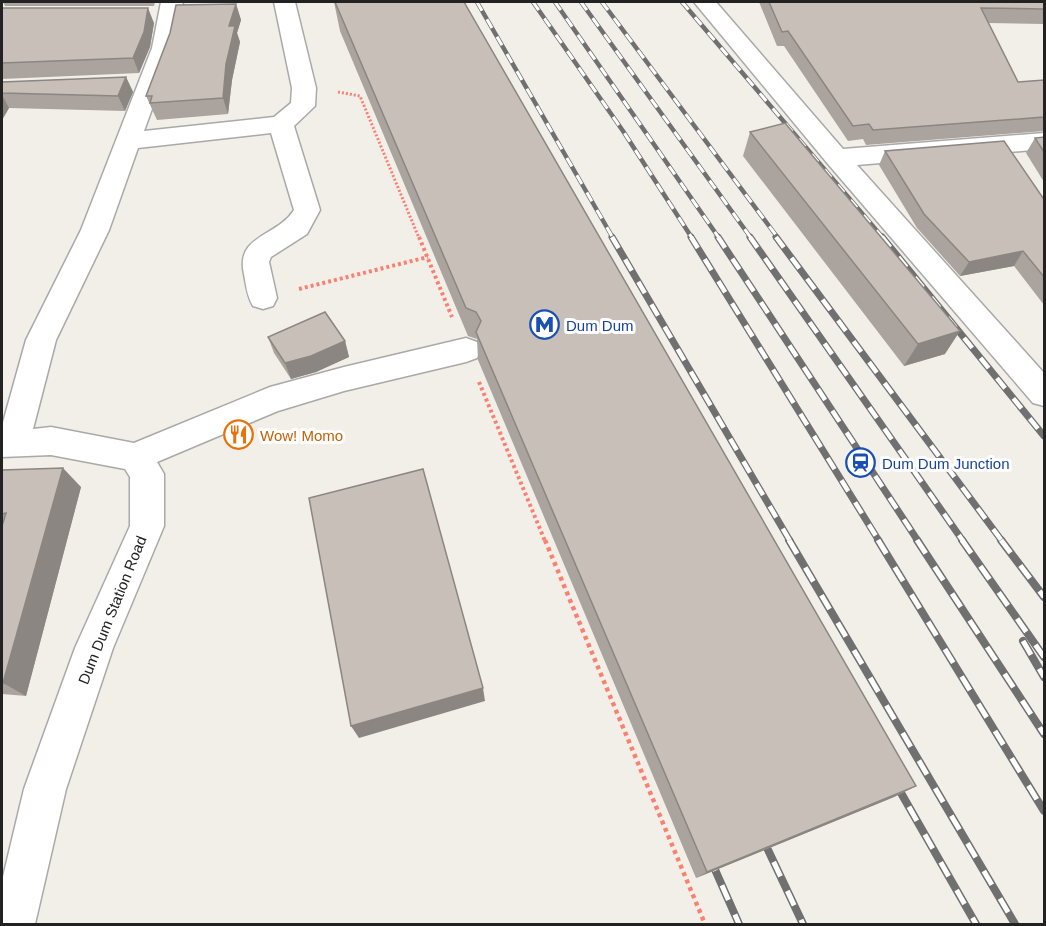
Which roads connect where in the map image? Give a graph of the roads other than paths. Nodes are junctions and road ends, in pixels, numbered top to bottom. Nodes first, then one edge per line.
1 (285, 2) edge
2 (705, 2) edge
3 (162, 11) edge
4 (281, 124) junction
5 (129, 141) junction
6 (1044, 141) edge
7 (1005, 145) junction
8 (837, 158) junction
9 (1022, 171) edge
10 (263, 298) road end
11 (466, 350) road end
12 (1044, 394) edge
13 (7, 444) edge
14 (135, 458) junction
15 (15, 860) edge
16 (13, 924) edge

1 - 4 street
2 - 8 street
3 - 5 street
4 - 5 street
4 - 10 street
5 - 13 street
6 - 7 street
7 - 8 street
7 - 9 street
8 - 12 street
11 - 14 street
13 - 14 street
14 - 15 street, Dum Dum Station Road
15 - 16 street, Dum Dum Station Road

